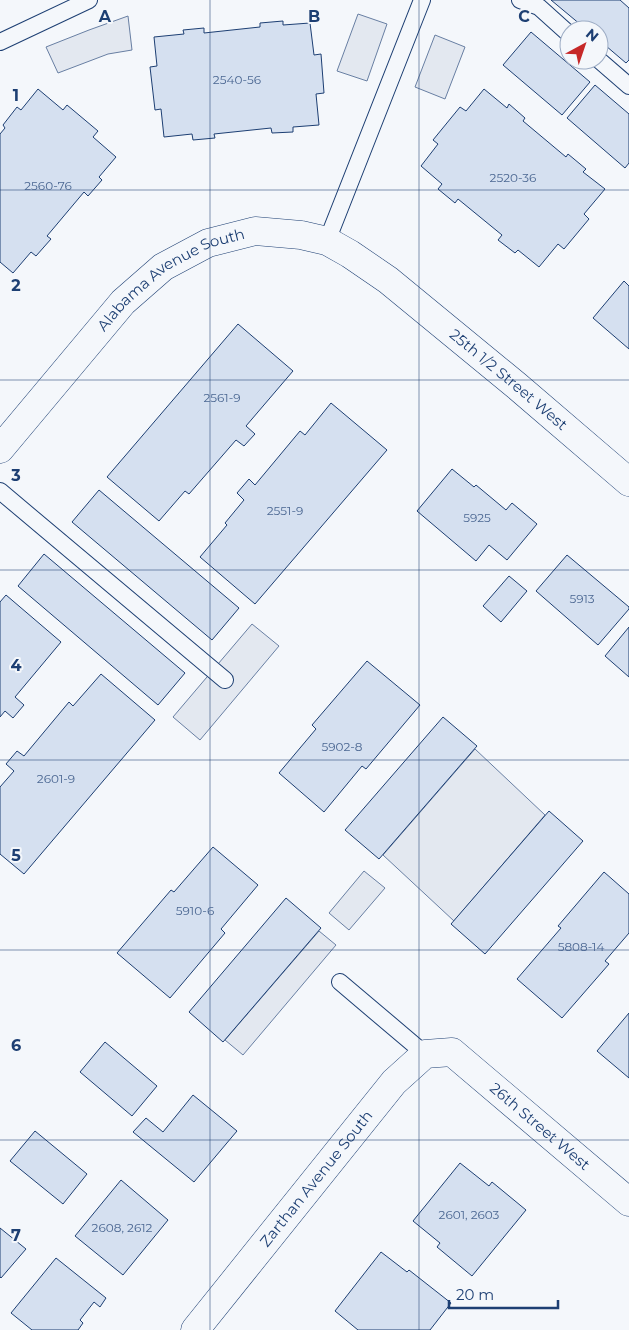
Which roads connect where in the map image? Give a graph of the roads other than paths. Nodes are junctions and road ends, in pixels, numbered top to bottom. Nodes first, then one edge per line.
1 (89, 0) edge
2 (422, 0) edge
3 (520, 0) edge
4 (559, 25) edge
5 (0, 42) edge
6 (609, 69) edge
7 (629, 86) edge
8 (327, 241) junction
9 (388, 280) joint
10 (0, 449) edge
11 (629, 482) edge
12 (0, 491) edge
13 (225, 680) dead end
14 (340, 982) dead end
15 (425, 1054) junction
16 (629, 1202) edge
17 (196, 1330) edge

1 - 5 lane
2 - 8 lane
3 - 4 lane
6 - 7 lane
8 - 9 street, Alabama Avenue South
8 - 10 street, Alabama Avenue South
9 - 11 street, 25th 1/2 Street West
12 - 13 lane
14 - 15 lane
15 - 16 street, 26th Street West
15 - 17 street, Zarthan Avenue South

